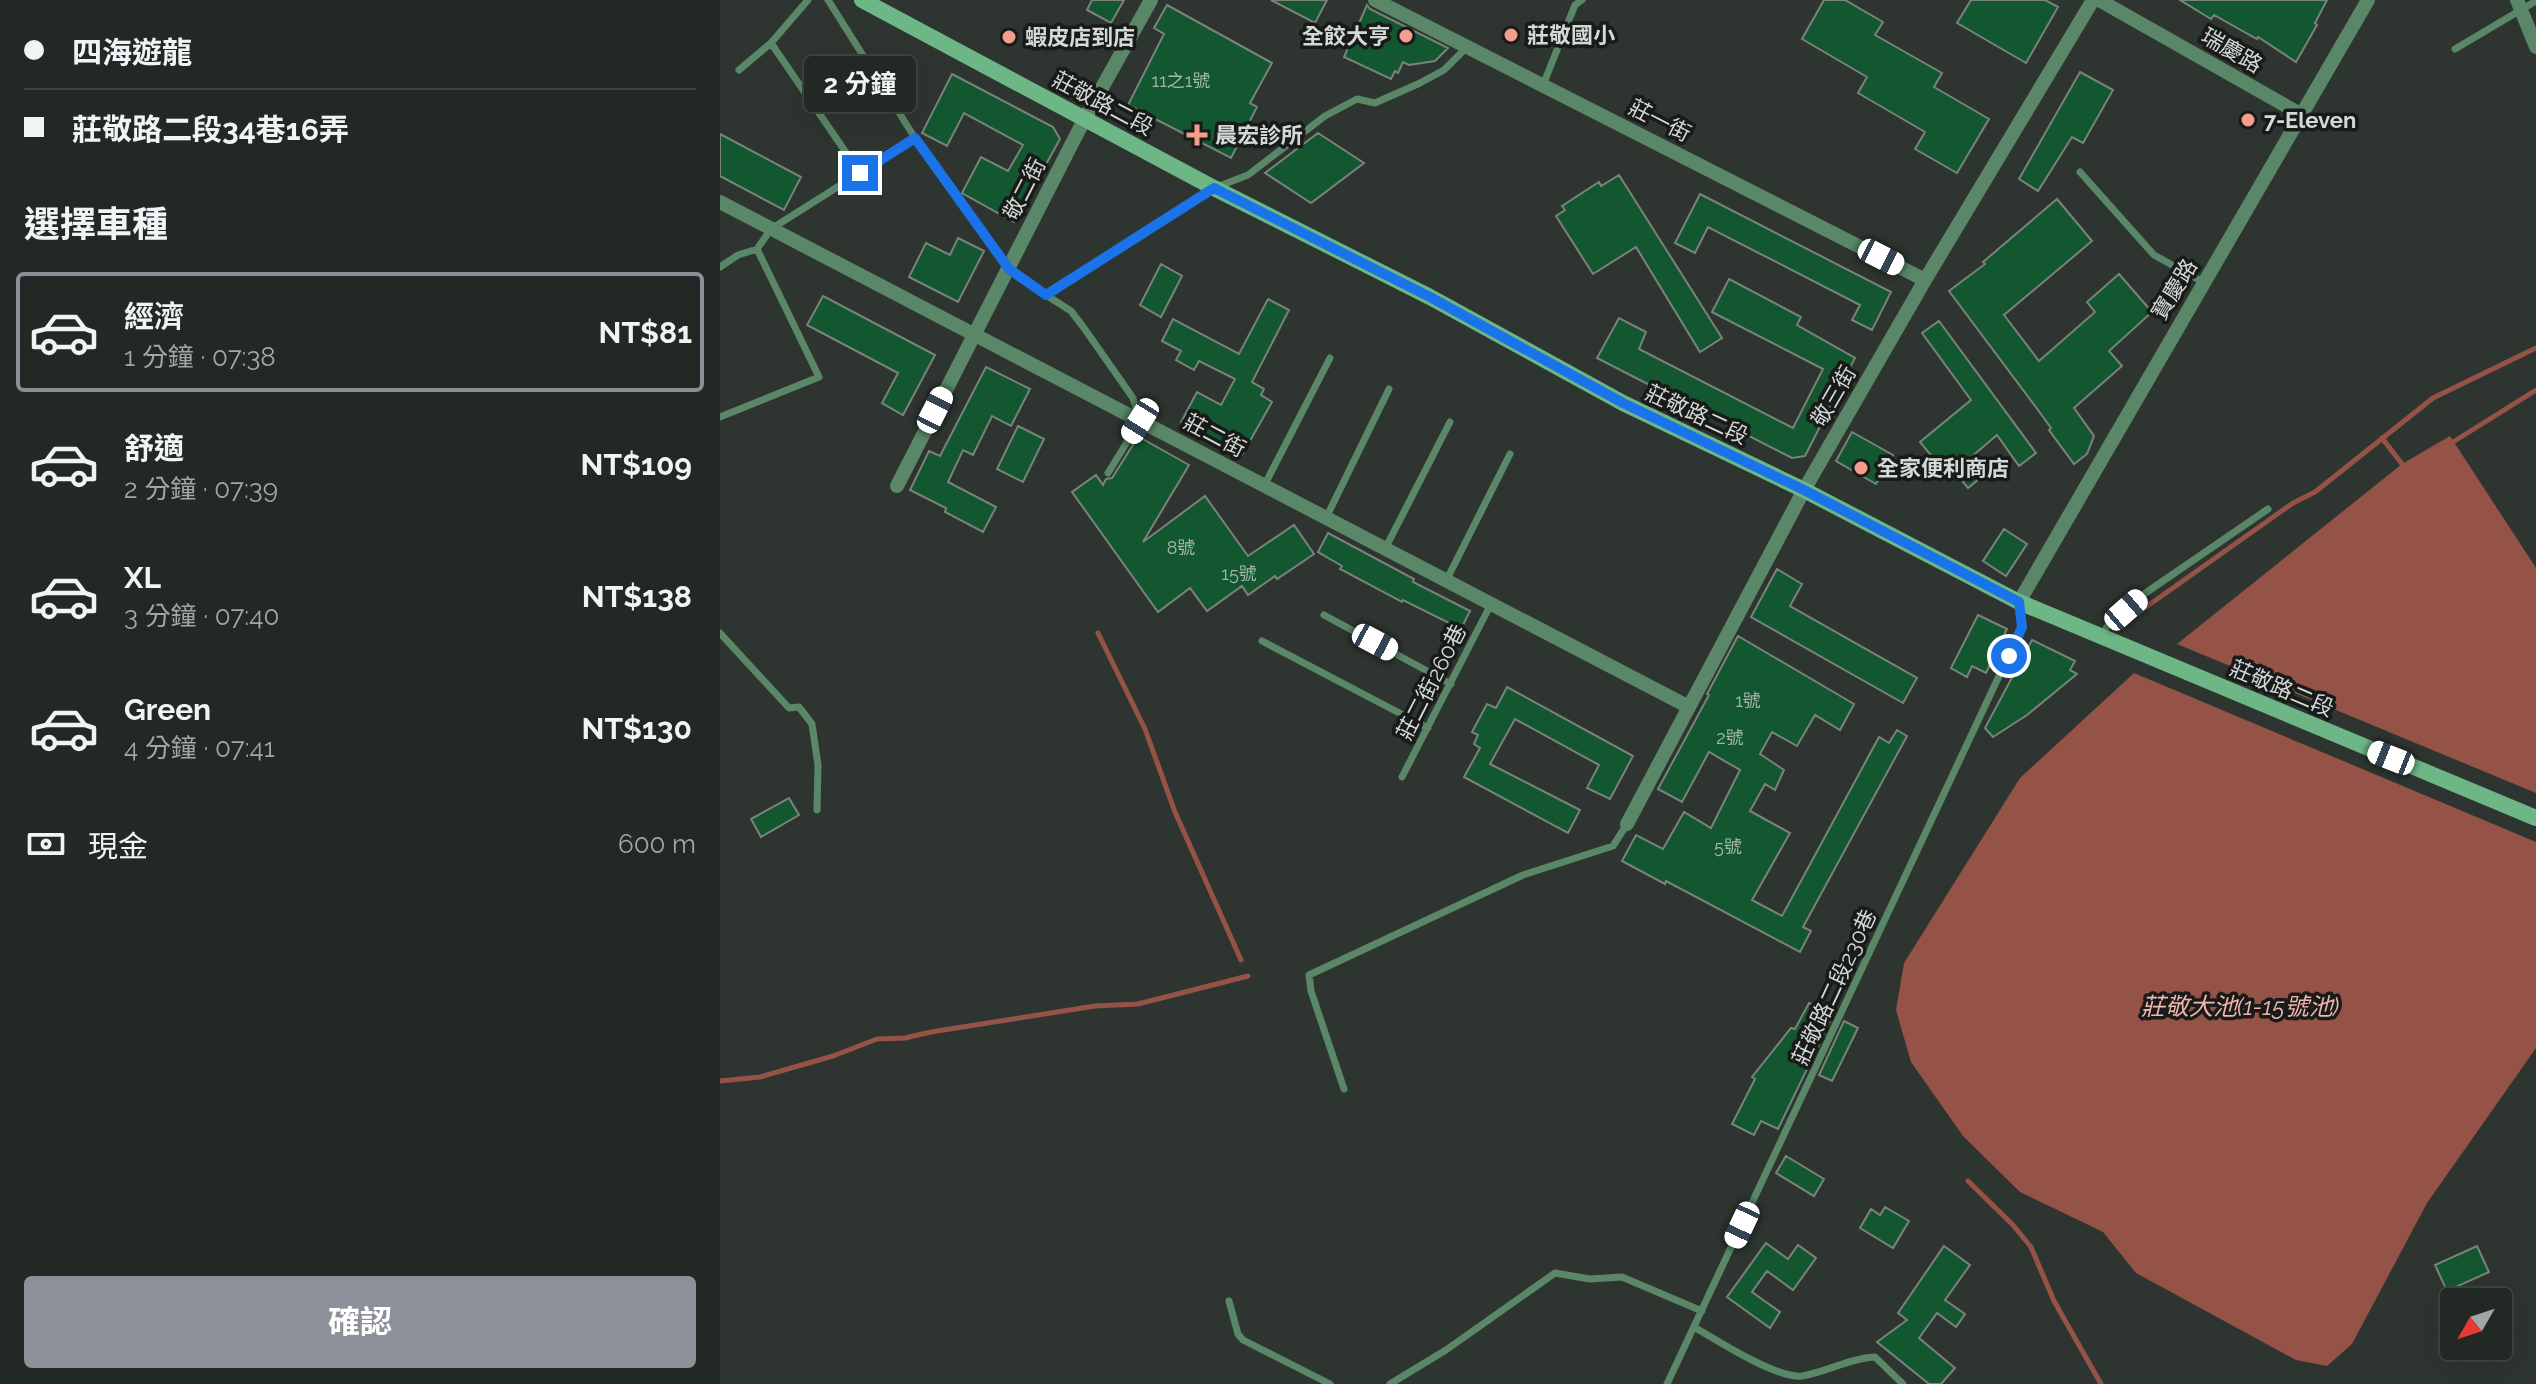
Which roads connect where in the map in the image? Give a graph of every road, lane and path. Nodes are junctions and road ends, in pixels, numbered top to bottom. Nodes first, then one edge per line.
1 (808, 0) edge
2 (828, 0) edge
3 (862, 0) edge
4 (1151, 0) edge
5 (1375, 0) edge
6 (1582, 0) edge
7 (2093, 0) edge
8 (2099, 0) edge
9 (2368, 0) edge
10 (2536, 1) edge
11 (2519, 6) edge
12 (771, 43) junction
13 (1467, 47) junction
14 (2536, 47) edge
15 (2455, 49) dead end
16 (739, 70) dead end
17 (1543, 85) junction
18 (2302, 115) junction
19 (1085, 118) junction
20 (915, 138) junction
21 (2080, 172) dead end
22 (860, 173) junction
23 (1214, 188) junction
24 (720, 202) edge
25 (771, 229) junction
26 (757, 249) junction
27 (720, 267) edge
28 (1009, 269) junction
29 (1925, 280) junction
30 (2203, 282) junction
31 (1046, 295) junction
32 (973, 334) junction
33 (1330, 358) dead end
34 (1389, 389) dead end
35 (720, 417) edge
36 (1140, 421) junction
37 (1450, 422) dead end
38 (1510, 454) dead end
39 (1108, 473) dead end
40 (897, 486) dead end
41 (1264, 486) junction
42 (1804, 490) junction
43 (2268, 509) dead end
44 (1326, 518) junction
45 (1385, 549) junction
46 (1446, 581) junction
47 (2019, 602) junction
48 (1491, 604) junction
49 (1324, 615) dead end
50 (720, 633) edge
51 (2101, 636) junction
52 (1262, 641) dead end
53 (1451, 684) junction
54 (1689, 707) junction
55 (1428, 728) junction
56 (1402, 777) dead end
57 (817, 810) dead end
58 (2536, 818) edge
59 (1627, 824) joint
60 (1344, 1089) dead end
61 (1229, 1301) dead end
62 (1702, 1311) junction
63 (1694, 1327) junction
64 (1330, 1384) edge
65 (1390, 1384) edge
66 (1667, 1384) edge
67 (1903, 1384) edge

1 - 12 lane
2 - 20 lane
3 - 19 street, 莊敬路二段
4 - 19 street, 敬二街
5 - 13 street, 莊一街
6 - 17 lane
7 - 29 street, 敬三街
8 - 18 street, 瑞慶路
9 - 18 street, 寶慶路
10 - 11 lane
11 - 14 street
11 - 15 lane
12 - 16 lane
12 - 22 lane
13 - 17 street, 莊一街
13 - 23 lane
17 - 29 street, 莊一街
18 - 30 street, 寶慶路
19 - 23 street, 莊敬路二段
19 - 28 street, 敬二街
20 - 22 lane
20 - 28 lane
21 - 30 lane
22 - 25 lane
23 - 31 lane
23 - 42 street, 莊敬路二段
24 - 25 street, 莊二街
25 - 26 lane
25 - 32 street, 莊二街
26 - 27 lane
26 - 35 lane
28 - 31 lane
28 - 32 street, 敬二街
29 - 42 street, 敬三街
30 - 47 street, 寶慶路
31 - 36 lane
32 - 36 street, 莊二街
32 - 40 street, 敬二街
33 - 41 lane
34 - 44 lane
36 - 39 lane
36 - 41 street, 莊二街
37 - 45 lane
38 - 46 lane
41 - 44 street, 莊二街
42 - 47 street, 莊敬路二段
42 - 54 street, 敬三街
43 - 51 lane
44 - 45 street, 莊二街
45 - 46 street, 莊二街
46 - 48 street, 莊二街
47 - 51 street, 莊敬路二段
47 - 62 lane, 莊敬路二段230巷
48 - 53 lane, 莊二街260巷
48 - 54 street, 莊二街
49 - 53 lane
50 - 57 lane
51 - 58 street, 莊敬路二段
52 - 55 lane
53 - 55 lane, 莊二街260巷
54 - 59 street, 敬三街
55 - 56 lane, 莊二街260巷
59 - 60 lane
61 - 64 lane
62 - 63 lane, 莊敬路二段230巷
62 - 65 lane
63 - 66 lane, 莊敬路二段230巷
63 - 67 lane

